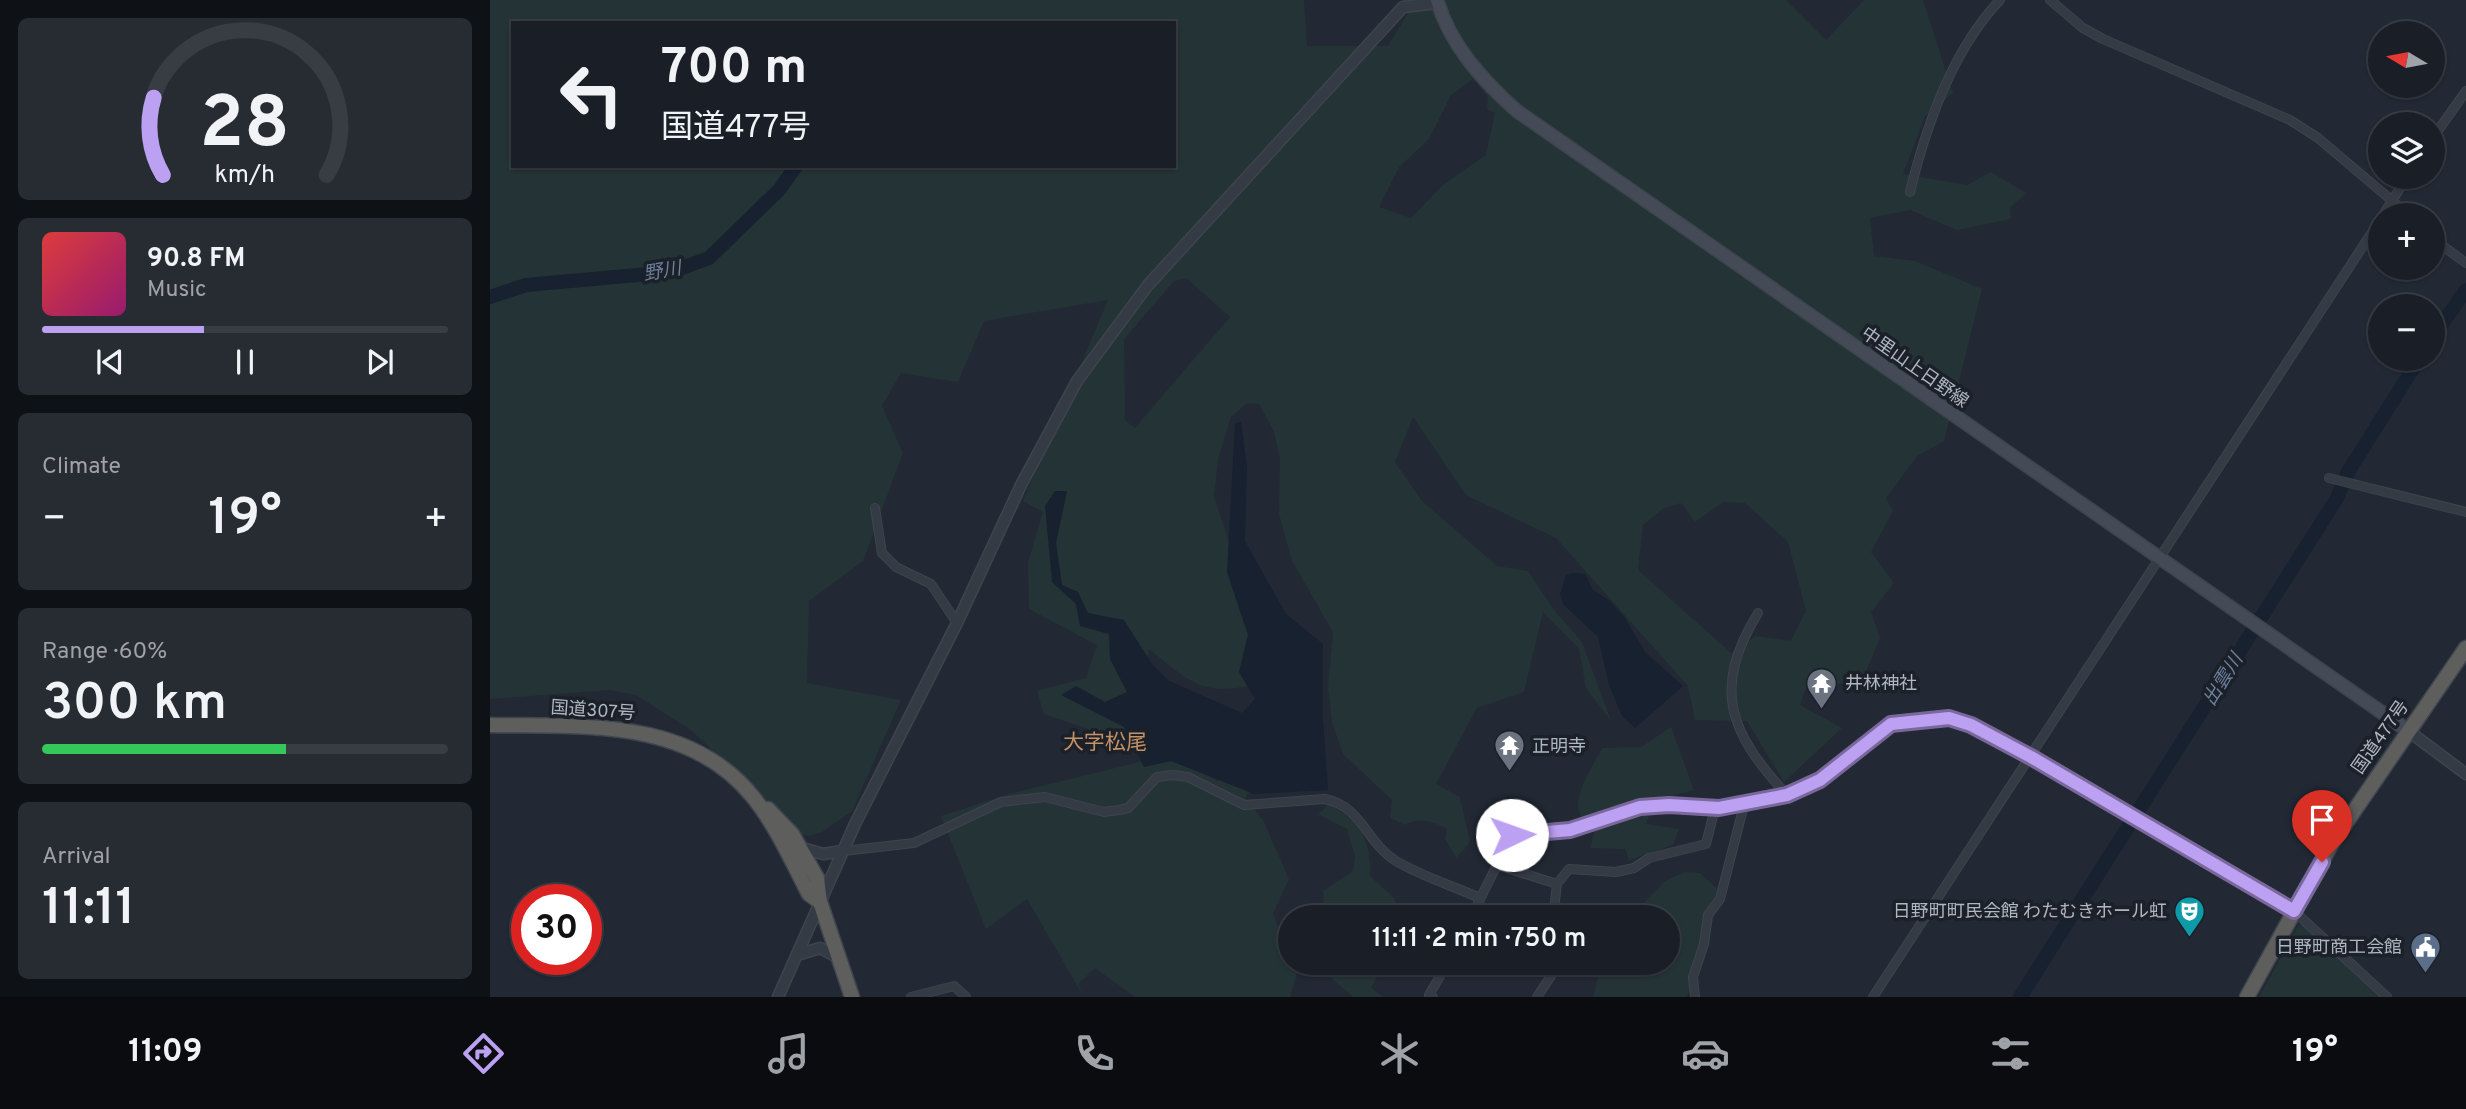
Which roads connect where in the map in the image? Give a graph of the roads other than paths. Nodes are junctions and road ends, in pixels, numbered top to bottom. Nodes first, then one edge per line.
1 (2000, 0) edge
2 (2050, 0) edge
3 (1437, 1) edge
4 (2466, 91) edge
5 (2445, 121) edge
6 (2400, 189) edge
7 (1910, 192) dead end
8 (2392, 202) joint
9 (2368, 238) edge
10 (2445, 248) edge
11 (2466, 263) edge
12 (2329, 478) dead end
13 (875, 508) dead end
14 (2466, 512) edge
15 (2159, 558) junction
16 (1758, 613) dead end
17 (957, 623) junction
18 (2466, 648) edge
19 (490, 725) edge
20 (2407, 730) junction
21 (2031, 757) junction
22 (2466, 774) edge
23 (1787, 795) junction
24 (756, 799) junction
25 (1744, 805) junction
26 (1715, 808) junction
27 (799, 847) junction
28 (843, 851) junction
29 (1497, 865) junction
30 (1557, 884) junction
31 (1480, 898) junction
32 (820, 902) junction
33 (1477, 905) edge
34 (1554, 905) edge
35 (2294, 911) junction
36 (797, 955) junction
37 (839, 958) junction
38 (1441, 975) edge
39 (1552, 975) edge
40 (778, 997) edge
41 (852, 997) edge
42 (911, 997) edge
43 (967, 997) edge
44 (1433, 997) edge
45 (1538, 997) edge
46 (1695, 997) edge
47 (1873, 997) edge
48 (2247, 997) edge
49 (2386, 997) edge

1 - 7 street
2 - 8 street
3 - 15 main road, 中里山上日野線
3 - 17 street
4 - 5 street
6 - 8 street
9 - 15 street
10 - 11 street
12 - 14 street
13 - 17 street
15 - 20 main road, 中里山上日野線
15 - 21 street
16 - 23 street
17 - 28 street
18 - 20 highway, 国道477号
19 - 24 highway, 国道307号
20 - 22 street
20 - 35 highway, 国道477号
21 - 23 street
21 - 35 street
21 - 47 street
23 - 25 street
24 - 27 highway, 国道307号
24 - 32 highway, 国道307号
25 - 26 street
25 - 46 street
26 - 29 street
26 - 30 street
27 - 28 street
27 - 32 highway, 国道307号
28 - 31 street
28 - 32 street
29 - 30 street
29 - 31 street
30 - 34 street
31 - 33 street
32 - 36 street
32 - 37 highway, 国道307号
35 - 48 highway, 国道477号
35 - 49 street
36 - 37 street
36 - 40 street
37 - 41 highway, 国道307号
38 - 44 street
39 - 45 street
42 - 43 street

